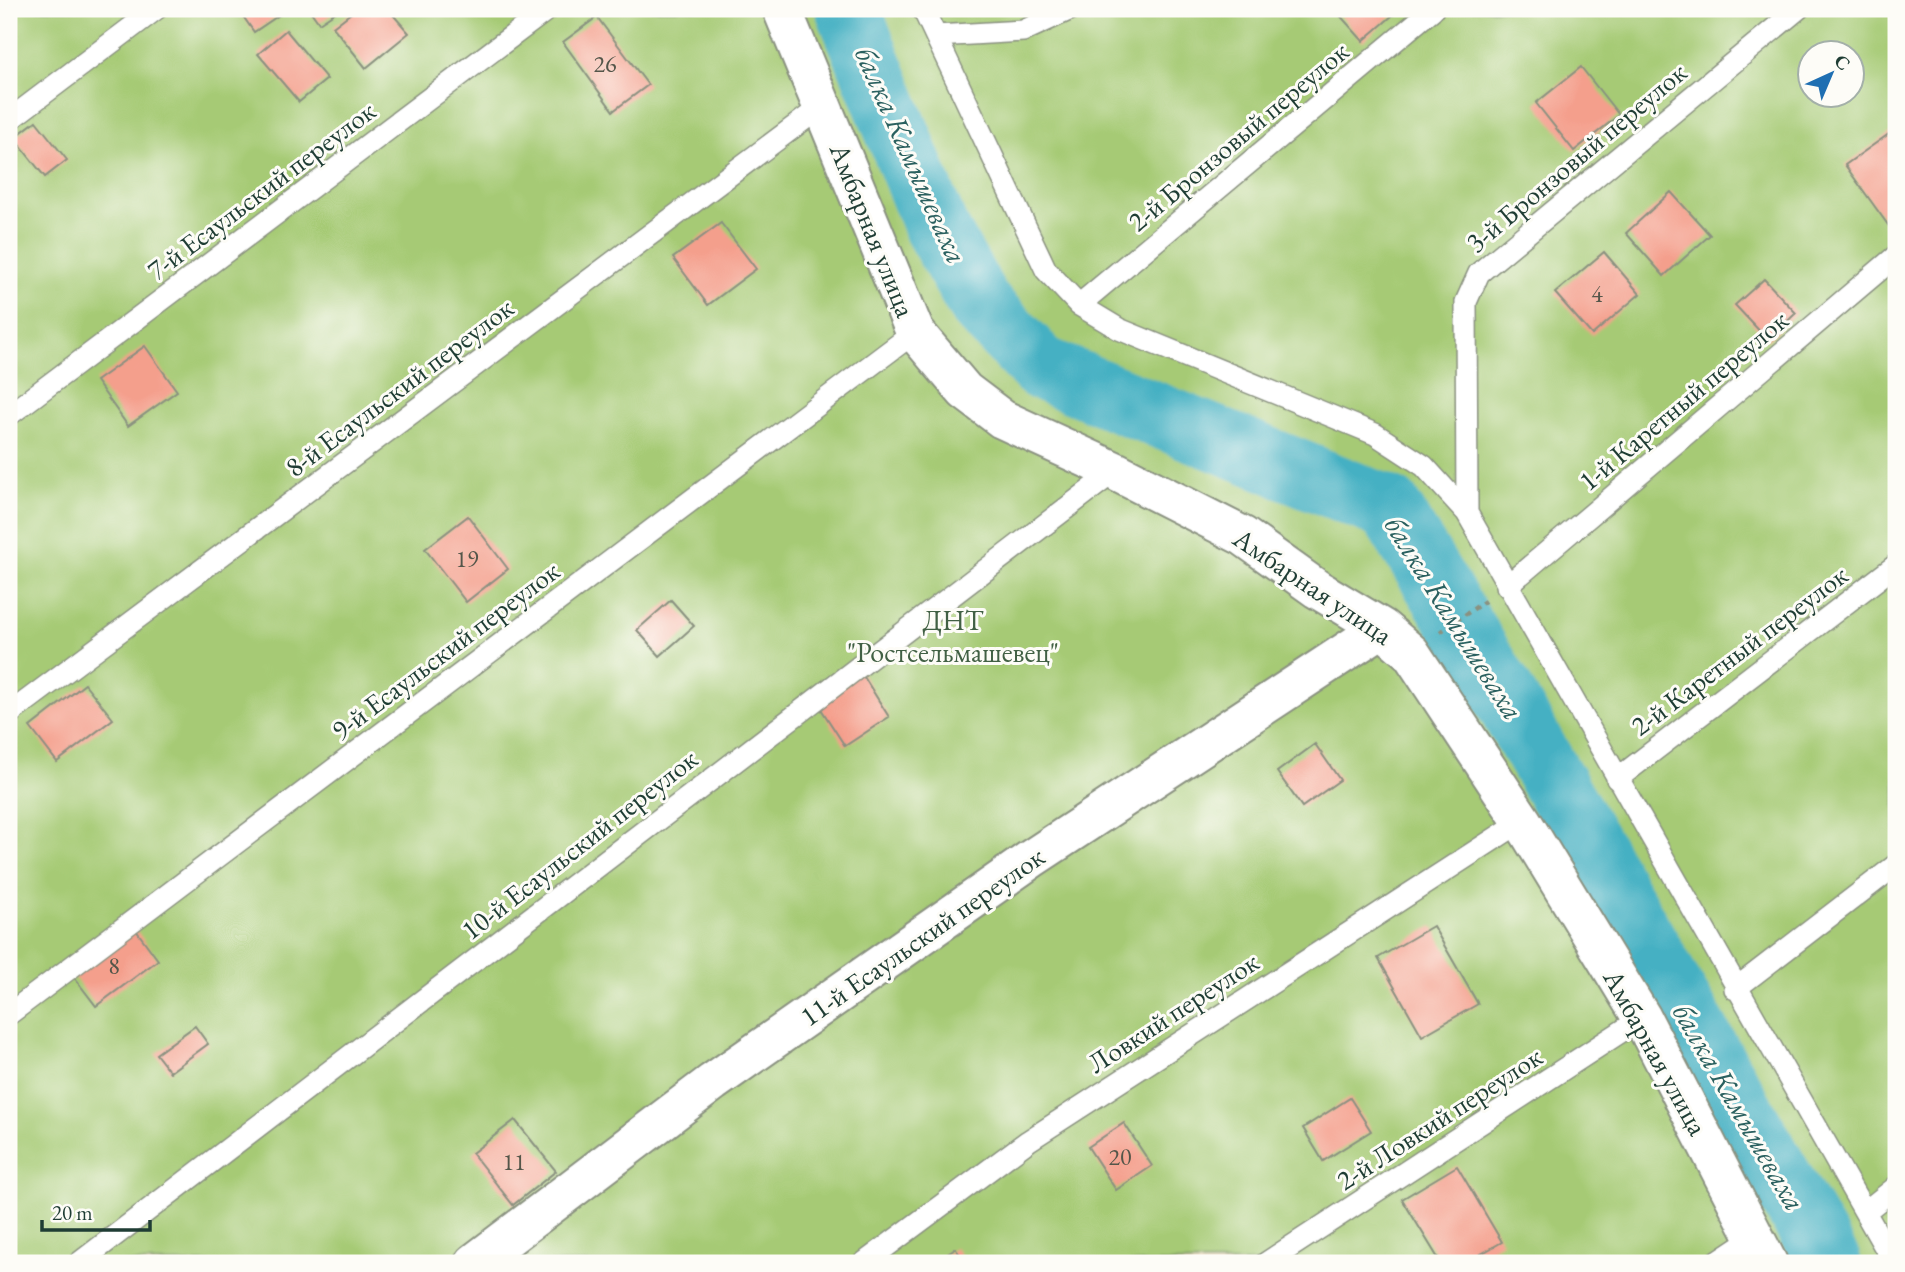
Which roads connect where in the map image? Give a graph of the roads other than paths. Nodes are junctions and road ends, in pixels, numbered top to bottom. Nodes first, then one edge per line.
1 (156, 9) edge
2 (548, 9) edge
3 (782, 9) edge
4 (923, 9) edge
5 (1071, 9) edge
6 (1433, 9) edge
7 (1798, 9) edge
8 (936, 36) junction
9 (822, 106) junction
10 (9, 120) edge
11 (1896, 256) edge
12 (1079, 305) junction
13 (915, 332) junction
14 (9, 415) edge
15 (1115, 471) junction
16 (1467, 513) junction
17 (1896, 565) edge
18 (1507, 586) junction
19 (1382, 628) junction
20 (9, 714) edge
21 (1617, 779) junction
22 (1522, 821) junction
23 (1896, 864) edge
24 (1735, 989) junction
25 (9, 1013) edge
26 (1642, 1018) junction
27 (1896, 1187) edge
28 (1866, 1211) junction
29 (1761, 1250) edge
30 (79, 1263) edge
31 (474, 1263) edge
32 (863, 1263) edge
33 (1266, 1263) edge
34 (1715, 1263) edge
35 (1894, 1263) edge

1 - 10 lane
2 - 14 lane, 7-й Есаульский переулок
3 - 9 street, Амбарная улица
4 - 8 lane
5 - 8 lane
6 - 12 lane, 2-й Бронзовый переулок
7 - 16 lane, 3-й Бронзовый переулок
8 - 12 lane
9 - 13 street, Амбарная улица
9 - 20 lane, 8-й Есаульский переулок
11 - 18 lane, 1-й Каретный переулок
12 - 16 lane
13 - 15 street, Амбарная улица
13 - 25 lane, 9-й Есаульский переулок
15 - 19 street, Амбарная улица
15 - 30 lane, 10-й Есаульский переулок
16 - 18 lane
17 - 21 lane, 2-й Каретный переулок
18 - 21 lane
19 - 22 street, Амбарная улица
19 - 31 street, 11-й Есаульский переулок
21 - 24 lane
22 - 26 street, Амбарная улица
22 - 32 lane, Ловкий переулок
23 - 24 lane
24 - 28 lane
26 - 29 street, Амбарная улица
26 - 33 lane, 2-й Ловкий переулок
27 - 28 lane
28 - 35 lane
29 - 34 lane

